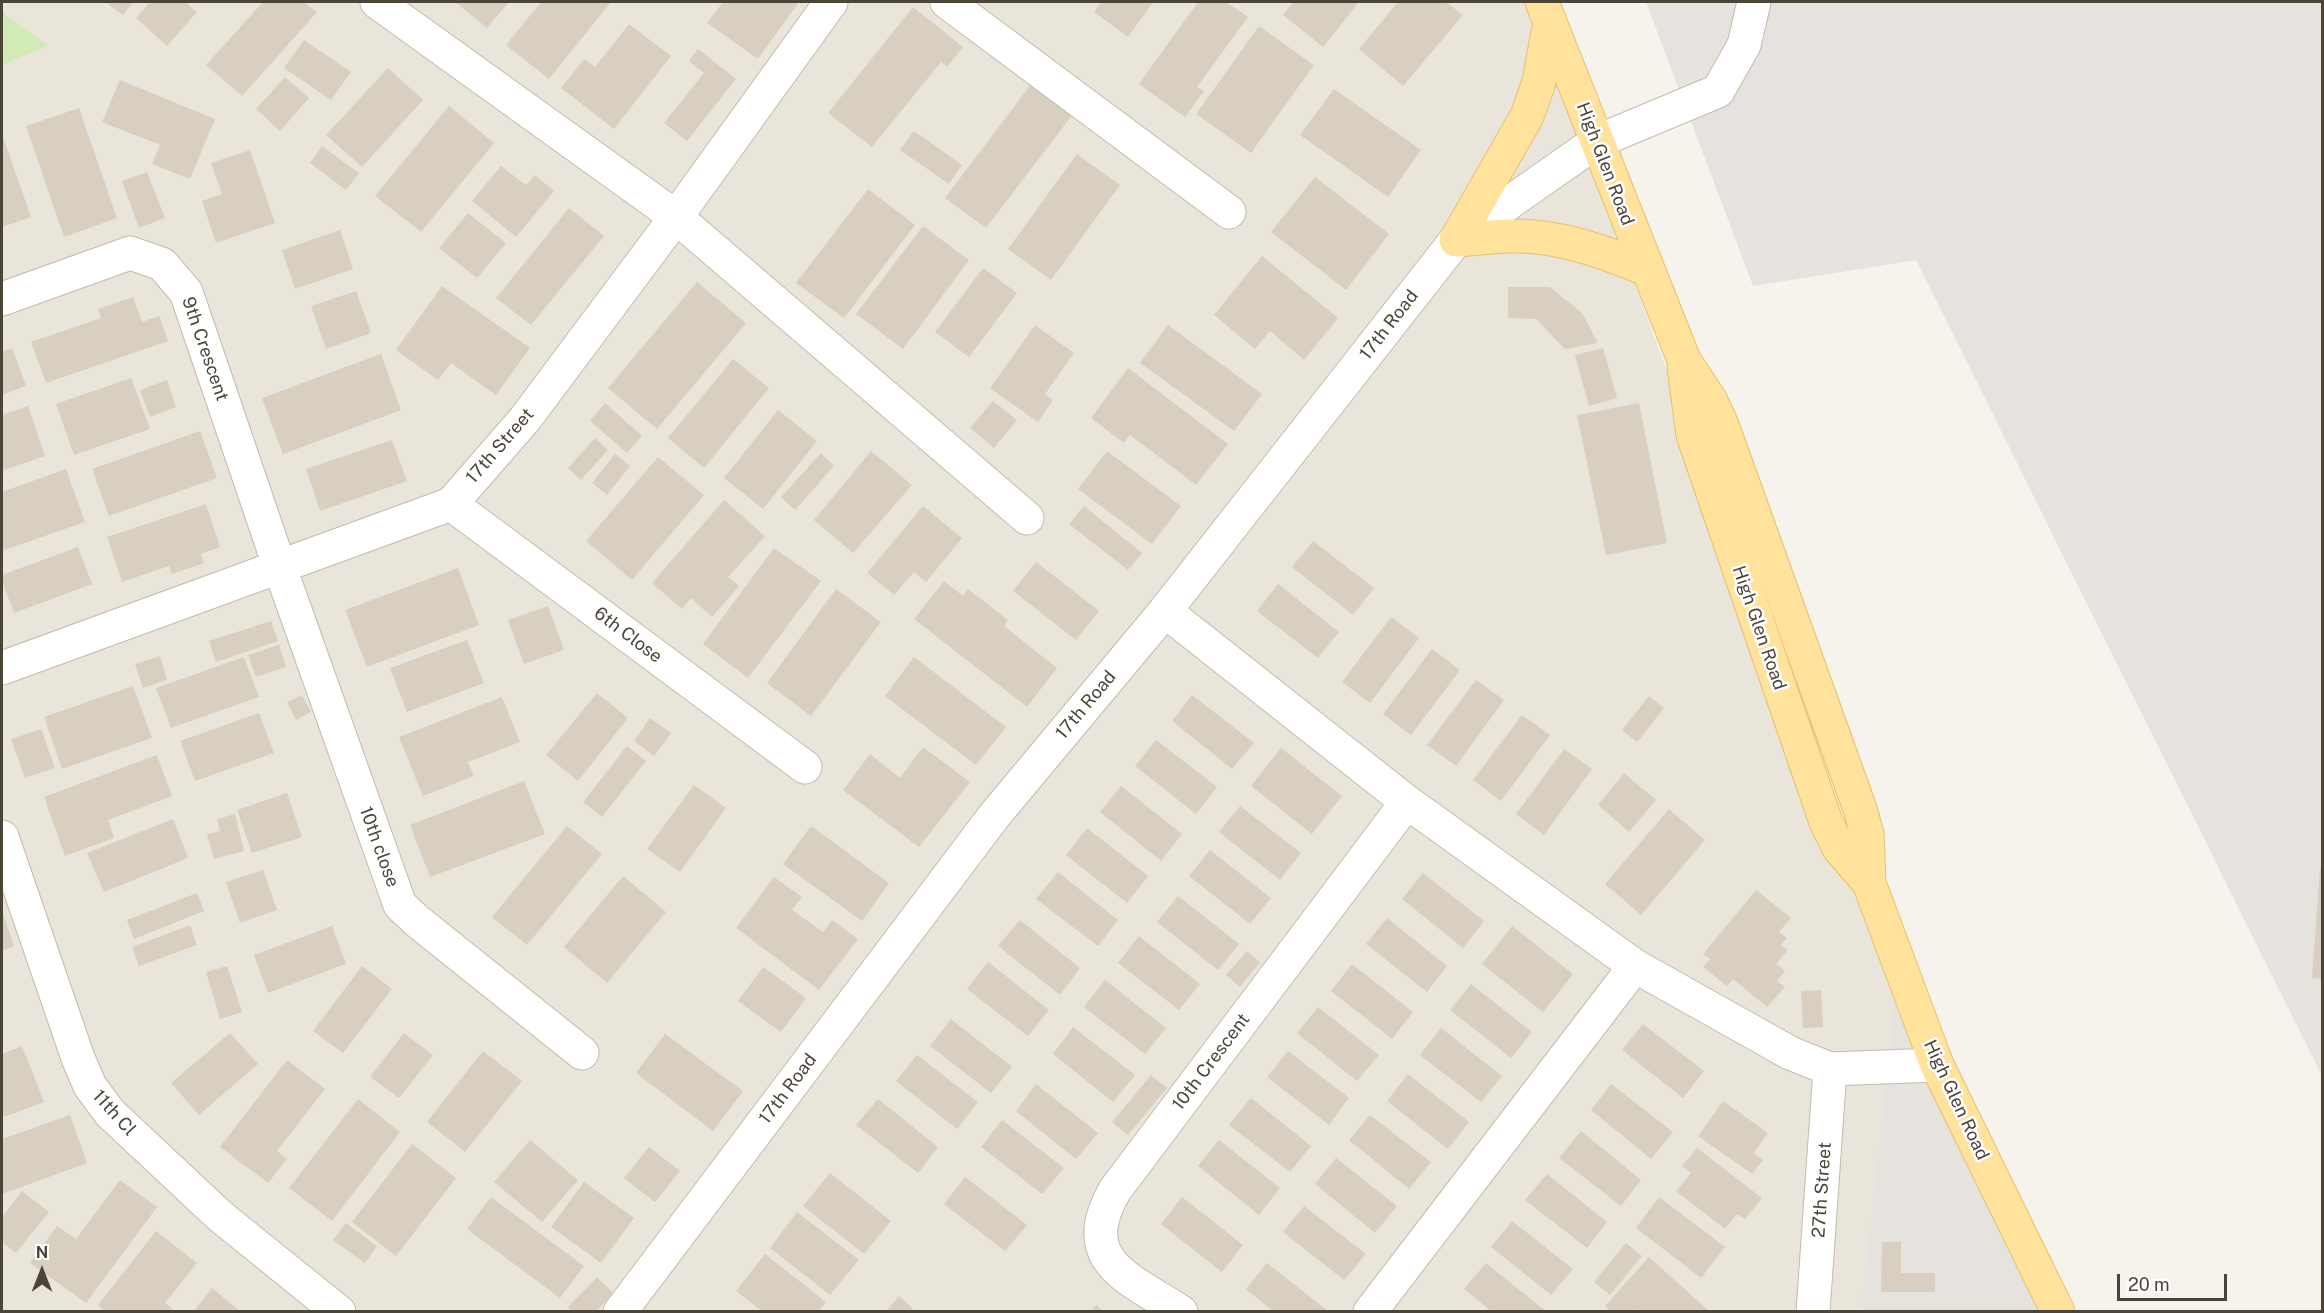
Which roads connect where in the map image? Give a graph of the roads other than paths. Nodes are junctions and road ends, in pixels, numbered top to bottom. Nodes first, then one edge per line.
1 (377, 2) edge
2 (831, 2) edge
3 (947, 2) edge
4 (1754, 2) edge
5 (1546, 11) edge
6 (1596, 142) junction
7 (1229, 212) dead end
8 (676, 217) junction
9 (1456, 240) junction
10 (1646, 269) junction
11 (2, 299) edge
12 (451, 504) junction
13 (1027, 518) dead end
14 (280, 568) junction
15 (1165, 610) junction
16 (2, 668) edge
17 (805, 767) dead end
18 (1407, 802) junction
19 (2, 837) edge
20 (1635, 966) junction
21 (582, 1053) dead end
22 (1937, 1065) junction
23 (1830, 1069) junction
24 (339, 1311) edge
25 (620, 1311) edge
26 (1181, 1311) edge
27 (1370, 1311) edge
28 (1814, 1311) edge
29 (2058, 1311) edge

1 - 8 street
2 - 8 street, 17th Street
3 - 7 street
4 - 6 street, 17th Road
5 - 6 main road, High Glen Road
5 - 9 main road
6 - 9 street, 17th Road
6 - 10 main road, High Glen Road
8 - 12 street, 17th Street
8 - 13 street
9 - 10 main road
9 - 15 street, 17th Road
10 - 22 main road, High Glen Road
11 - 14 street, 9th Crescent
12 - 14 street, 17th Street
12 - 17 street, 6th Close
14 - 16 street, 17th Street
14 - 21 street, 10th close
15 - 18 street
15 - 25 street, 17th Road
18 - 20 street
18 - 26 street, 10th Crescent
19 - 24 street, 11th Cl
20 - 23 street
20 - 27 street
22 - 23 street
22 - 29 main road, High Glen Road
23 - 28 street, 27th Street

